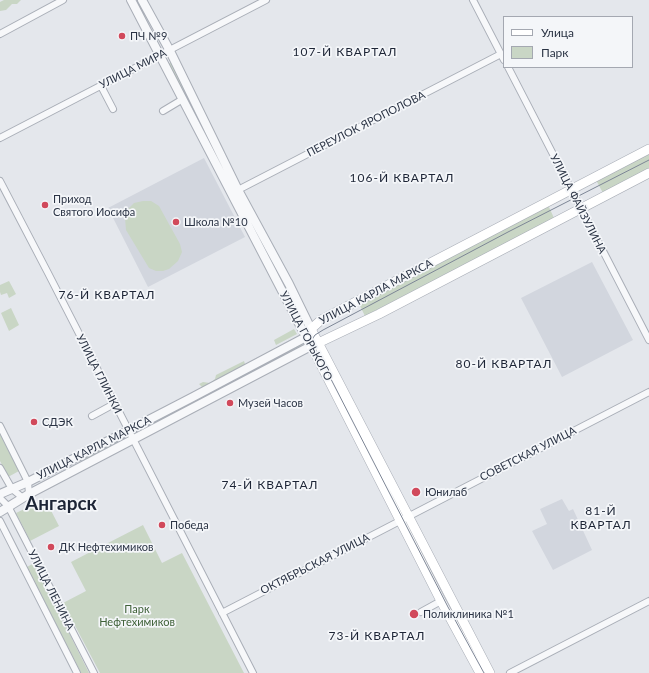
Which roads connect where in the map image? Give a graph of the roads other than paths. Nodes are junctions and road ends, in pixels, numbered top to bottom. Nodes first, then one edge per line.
1 (63, 0) edge
2 (131, 0) edge
3 (142, 0) edge
4 (266, 0) edge
5 (473, 0) edge
6 (0, 34) edge
7 (170, 50) junction
8 (161, 55) junction
9 (503, 57) edge
10 (509, 68) edge
11 (101, 86) junction
12 (184, 99) junction
13 (113, 109) dead end
14 (163, 111) dead end
15 (0, 138) edge
16 (649, 149) edge
17 (649, 173) edge
18 (0, 182) edge
19 (571, 189) junction
20 (238, 190) junction
21 (231, 194) junction
22 (580, 209) junction
23 (289, 284) junction
24 (281, 289) junction
25 (311, 329) junction
26 (306, 337) junction
27 (649, 340) edge
28 (315, 345) junction
29 (649, 392) edge
30 (114, 404) junction
31 (92, 416) dead end
32 (0, 426) edge
33 (128, 430) junction
34 (133, 439) junction
35 (0, 468) edge
36 (28, 482) junction
37 (12, 489) junction
38 (0, 494) edge
39 (26, 496) junction
40 (0, 498) edge
41 (8, 506) junction
42 (0, 512) edge
43 (404, 518) junction
44 (0, 521) edge
45 (649, 601) edge
46 (441, 602) junction
47 (421, 612) dead end
48 (222, 613) junction
49 (77, 673) edge
50 (94, 673) edge
51 (253, 673) edge
52 (480, 673) edge
53 (490, 673) edge
54 (510, 673) edge

1 - 6 street
2 - 8 street, УЛИЦА ГОРЬКОГО
3 - 7 street, УЛИЦА ГОРЬКОГО
4 - 7 street, УЛИЦА МИРА
5 - 9 street
7 - 8 street, УЛИЦА МИРА
7 - 20 street, УЛИЦА ГОРЬКОГО
8 - 11 street, УЛИЦА МИРА
8 - 12 street, УЛИЦА ГОРЬКОГО
9 - 20 street, ПЕРЕУЛОК ЯРОПОЛОВА
10 - 19 street, УЛИЦА ФАЙЗУЛИНА
11 - 13 street
11 - 15 street, УЛИЦА МИРА
12 - 14 street
12 - 21 street, УЛИЦА ГОРЬКОГО
16 - 19 main road, УЛИЦА КАРЛА МАРКСА
17 - 22 main road, УЛИЦА КАРЛА МАРКСА
18 - 30 street, УЛИЦА ГЛИНКИ
19 - 22 street, УЛИЦА ФАЙЗУЛИНА
19 - 25 main road, УЛИЦА КАРЛА МАРКСА
20 - 21 street, ПЕРЕУЛОК ЯРОПОЛОВА
20 - 23 street, УЛИЦА ГОРЬКОГО
21 - 24 street, УЛИЦА ГОРЬКОГО
22 - 27 street, УЛИЦА ФАЙЗУЛИНА
22 - 28 main road, УЛИЦА КАРЛА МАРКСА
23 - 24 street
23 - 25 street, УЛИЦА ГОРЬКОГО
24 - 26 street, УЛИЦА ГОРЬКОГО
25 - 26 main road, УЛИЦА КАРЛА МАРКСА
25 - 28 main road, УЛИЦА ГОРЬКОГО
26 - 28 main road, УЛИЦА ГОРЬКОГО
26 - 33 street, УЛИЦА КАРЛА МАРКСА
28 - 34 street, УЛИЦА КАРЛА МАРКСА
28 - 43 main road, УЛИЦА ГОРЬКОГО
29 - 43 street, СОВЕТСКАЯ УЛИЦА
30 - 31 street
30 - 33 street, УЛИЦА ГЛИНКИ
32 - 36 street
33 - 34 street, УЛИЦА ГЛИНКИ
33 - 36 street, УЛИЦА КАРЛА МАРКСА
34 - 39 street, УЛИЦА КАРЛА МАРКСА
34 - 48 street, УЛИЦА ГЛИНКИ
35 - 37 street
36 - 37 street, УЛИЦА КАРЛА МАРКСА
36 - 39 street
37 - 38 street, УЛИЦА КАРЛА МАРКСА
37 - 39 street
39 - 41 street, УЛИЦА КАРЛА МАРКСА
40 - 41 street
41 - 42 street, УЛИЦА КАРЛА МАРКСА
41 - 50 street, УЛИЦА ЛЕНИНА
43 - 46 main road, УЛИЦА ГОРЬКОГО
43 - 48 street, ОКТЯБРЬСКАЯ УЛИЦА
43 - 53 main road, УЛИЦА ГОРЬКОГО
44 - 49 street, УЛИЦА ЛЕНИНА
45 - 54 street
46 - 47 street
46 - 52 main road, УЛИЦА ГОРЬКОГО
48 - 51 street, УЛИЦА ГЛИНКИ

